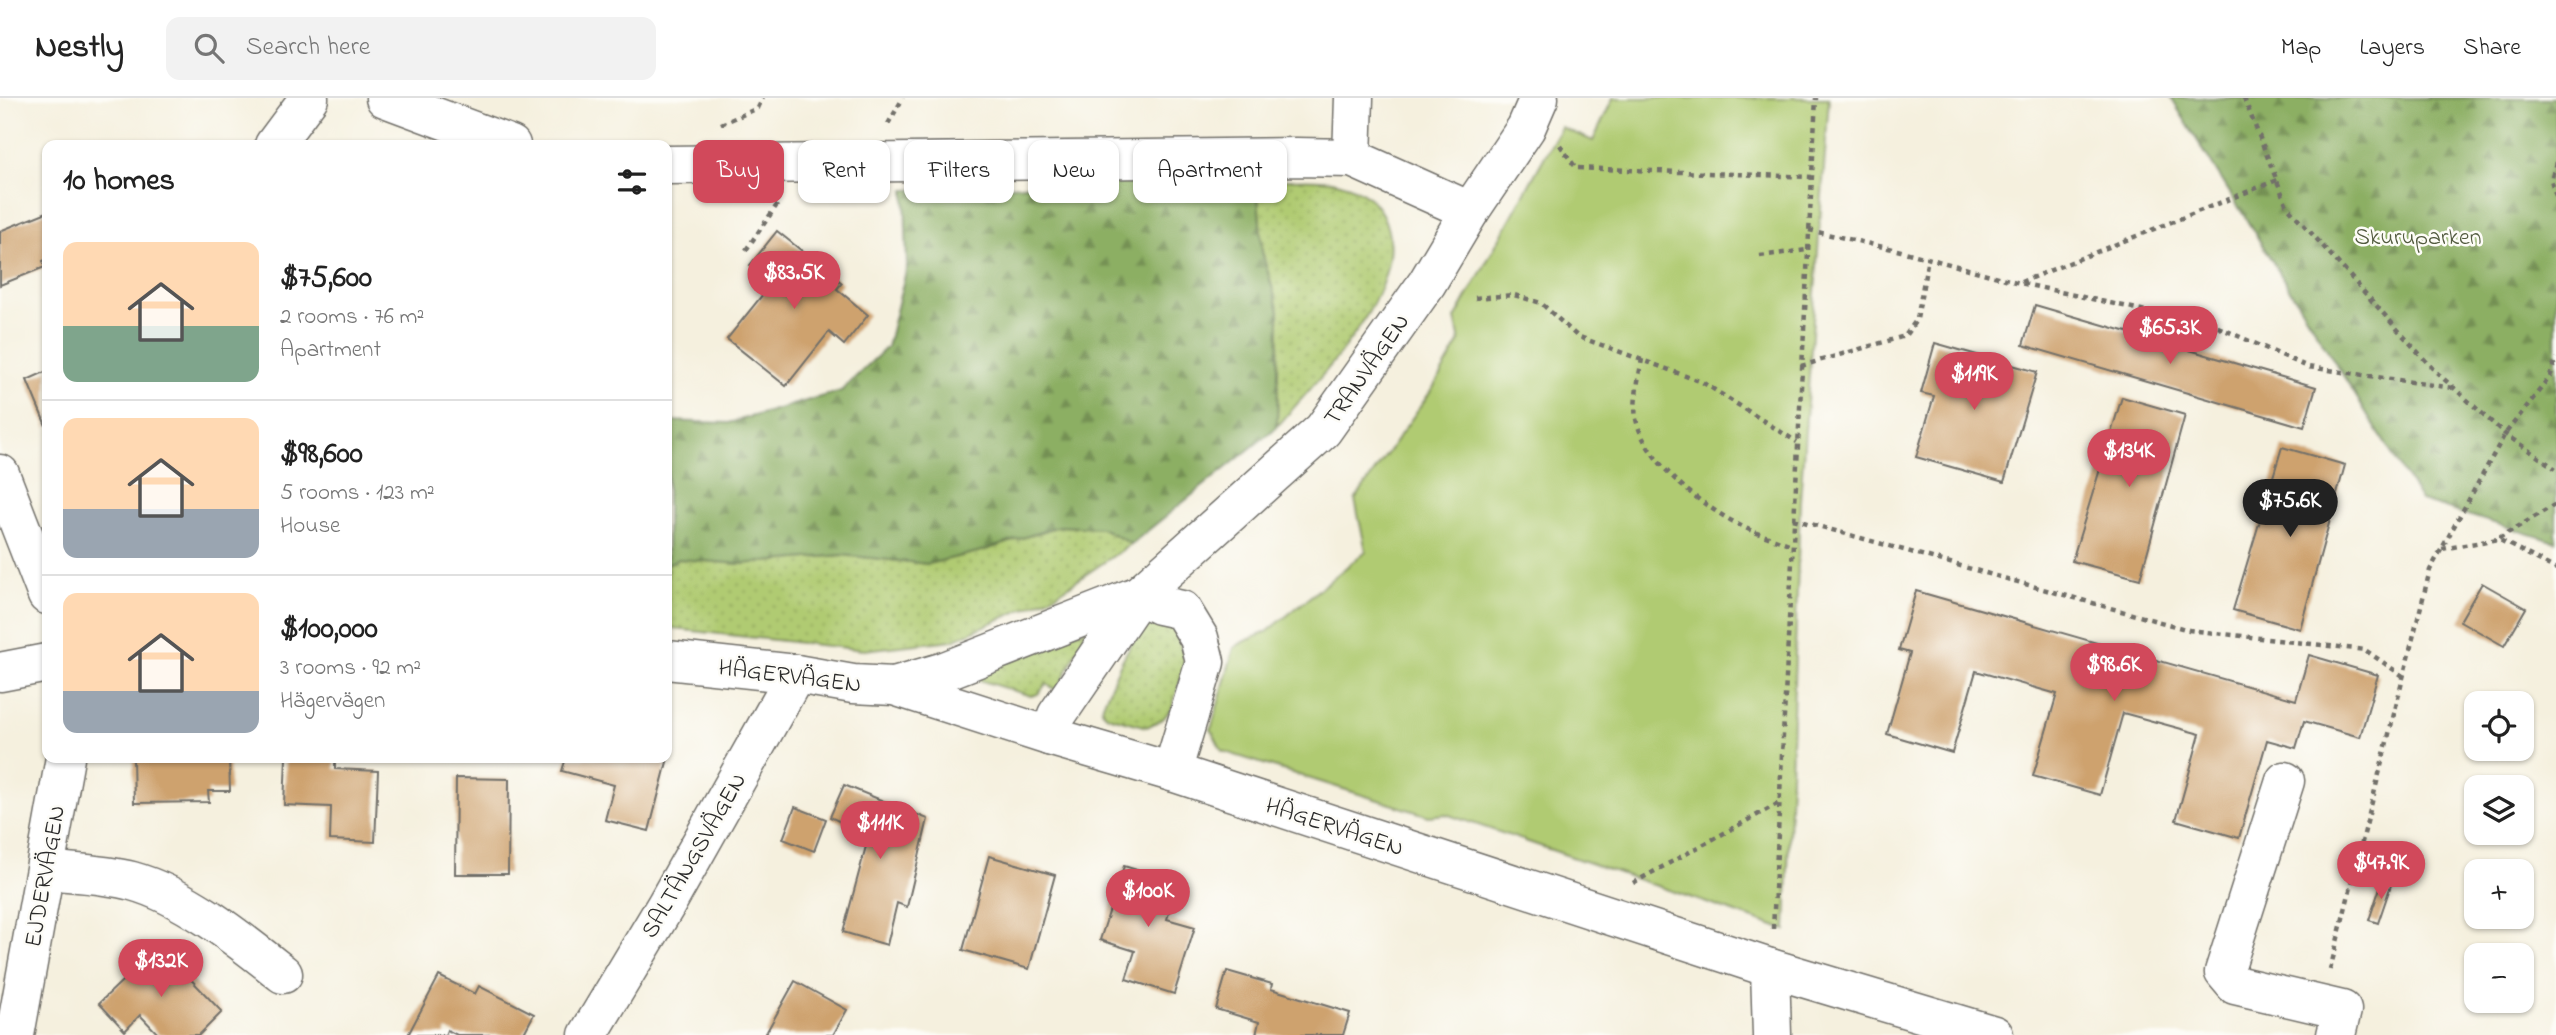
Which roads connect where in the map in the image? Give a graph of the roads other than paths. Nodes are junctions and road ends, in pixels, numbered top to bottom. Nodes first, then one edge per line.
1 (309, 98) edge
2 (385, 98) edge
3 (1354, 98) edge
4 (1533, 113) edge
5 (278, 140) edge
6 (498, 140) edge
7 (1352, 158) junction
8 (672, 165) edge
9 (1470, 211) junction
10 (0, 474) edge
11 (42, 582) edge
12 (1139, 595) junction
13 (672, 661) edge
14 (42, 664) edge
15 (0, 672) edge
16 (796, 674) junction
17 (894, 686) junction
18 (1049, 736) junction
19 (64, 763) edge
20 (1172, 772) junction
21 (2285, 781) dead end
22 (46, 870) junction
23 (1771, 953) junction
24 (283, 974) dead end
25 (2335, 1027) edge
26 (15, 1035) edge
27 (588, 1035) edge
28 (1772, 1035) edge
29 (1994, 1035) edge

1 - 5 street
2 - 6 street
3 - 7 street
4 - 9 street, TRANVÄGEN
7 - 8 street
7 - 9 street
9 - 12 street, TRANVÄGEN
10 - 11 street
12 - 17 street, TRANVÄGEN
12 - 18 street, TRANVÄGEN
12 - 20 street
13 - 16 street, HÄGERVÄGEN
14 - 15 street
16 - 17 street, HÄGERVÄGEN
16 - 27 street, SALTÄNGSVÄGEN
17 - 18 street, HÄGERVÄGEN
18 - 20 street, HÄGERVÄGEN
19 - 22 street, EJDERVÄGEN
20 - 23 street, HÄGERVÄGEN
21 - 25 street
22 - 24 street
22 - 26 street, EJDERVÄGEN
23 - 28 street
23 - 29 street, HÄGERVÄGEN

